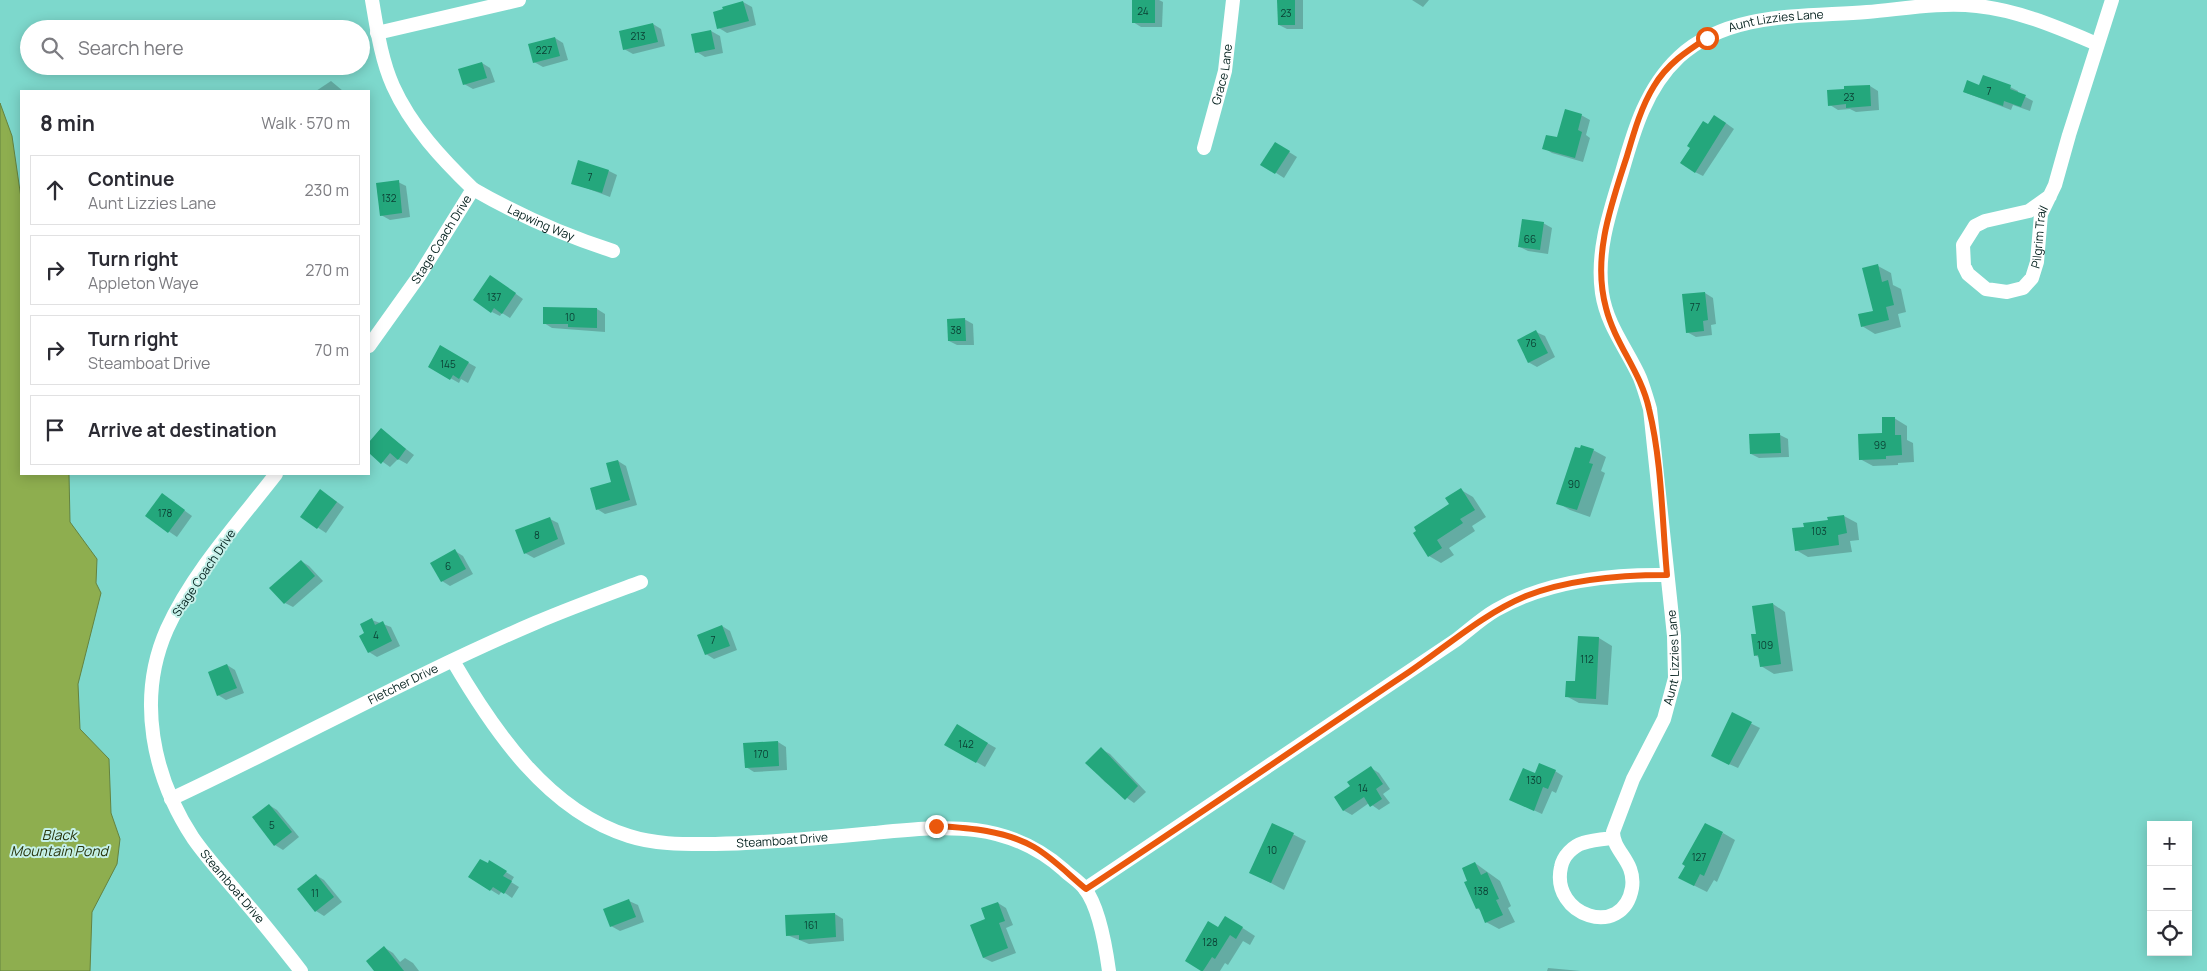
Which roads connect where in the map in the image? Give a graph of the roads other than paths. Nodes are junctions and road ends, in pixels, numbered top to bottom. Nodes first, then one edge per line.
1 (372, 0) edge
2 (519, 0) edge
3 (1233, 0) edge
4 (2112, 0) edge
5 (378, 33) junction
6 (2097, 44) junction
7 (1204, 148) dead end
8 (473, 189) junction
9 (2050, 196) junction
10 (613, 251) dead end
11 (370, 345) edge
12 (275, 475) edge
13 (1667, 575) junction
14 (641, 582) dead end
15 (453, 661) junction
16 (171, 799) junction
17 (1613, 838) junction
18 (1086, 889) junction
19 (301, 971) edge
20 (1109, 971) edge

1 - 5 street, Stage Coach Drive
2 - 5 street
3 - 7 street, Grace Lane
4 - 6 street, Pilgrim Trail
5 - 8 street, Stage Coach Drive
6 - 9 street, Pilgrim Trail
6 - 13 street, Aunt Lizzies Lane
8 - 10 street, Lapwing Way
8 - 11 street, Stage Coach Drive
9 - 9 street, Pilgrim Trail
12 - 16 street, Stage Coach Drive
13 - 17 street, Aunt Lizzies Lane
13 - 18 street
14 - 15 street, Fletcher Drive
15 - 16 street, Fletcher Drive
15 - 18 street, Steamboat Drive
16 - 19 street, Steamboat Drive
17 - 17 street
18 - 20 street, Steamboat Drive

